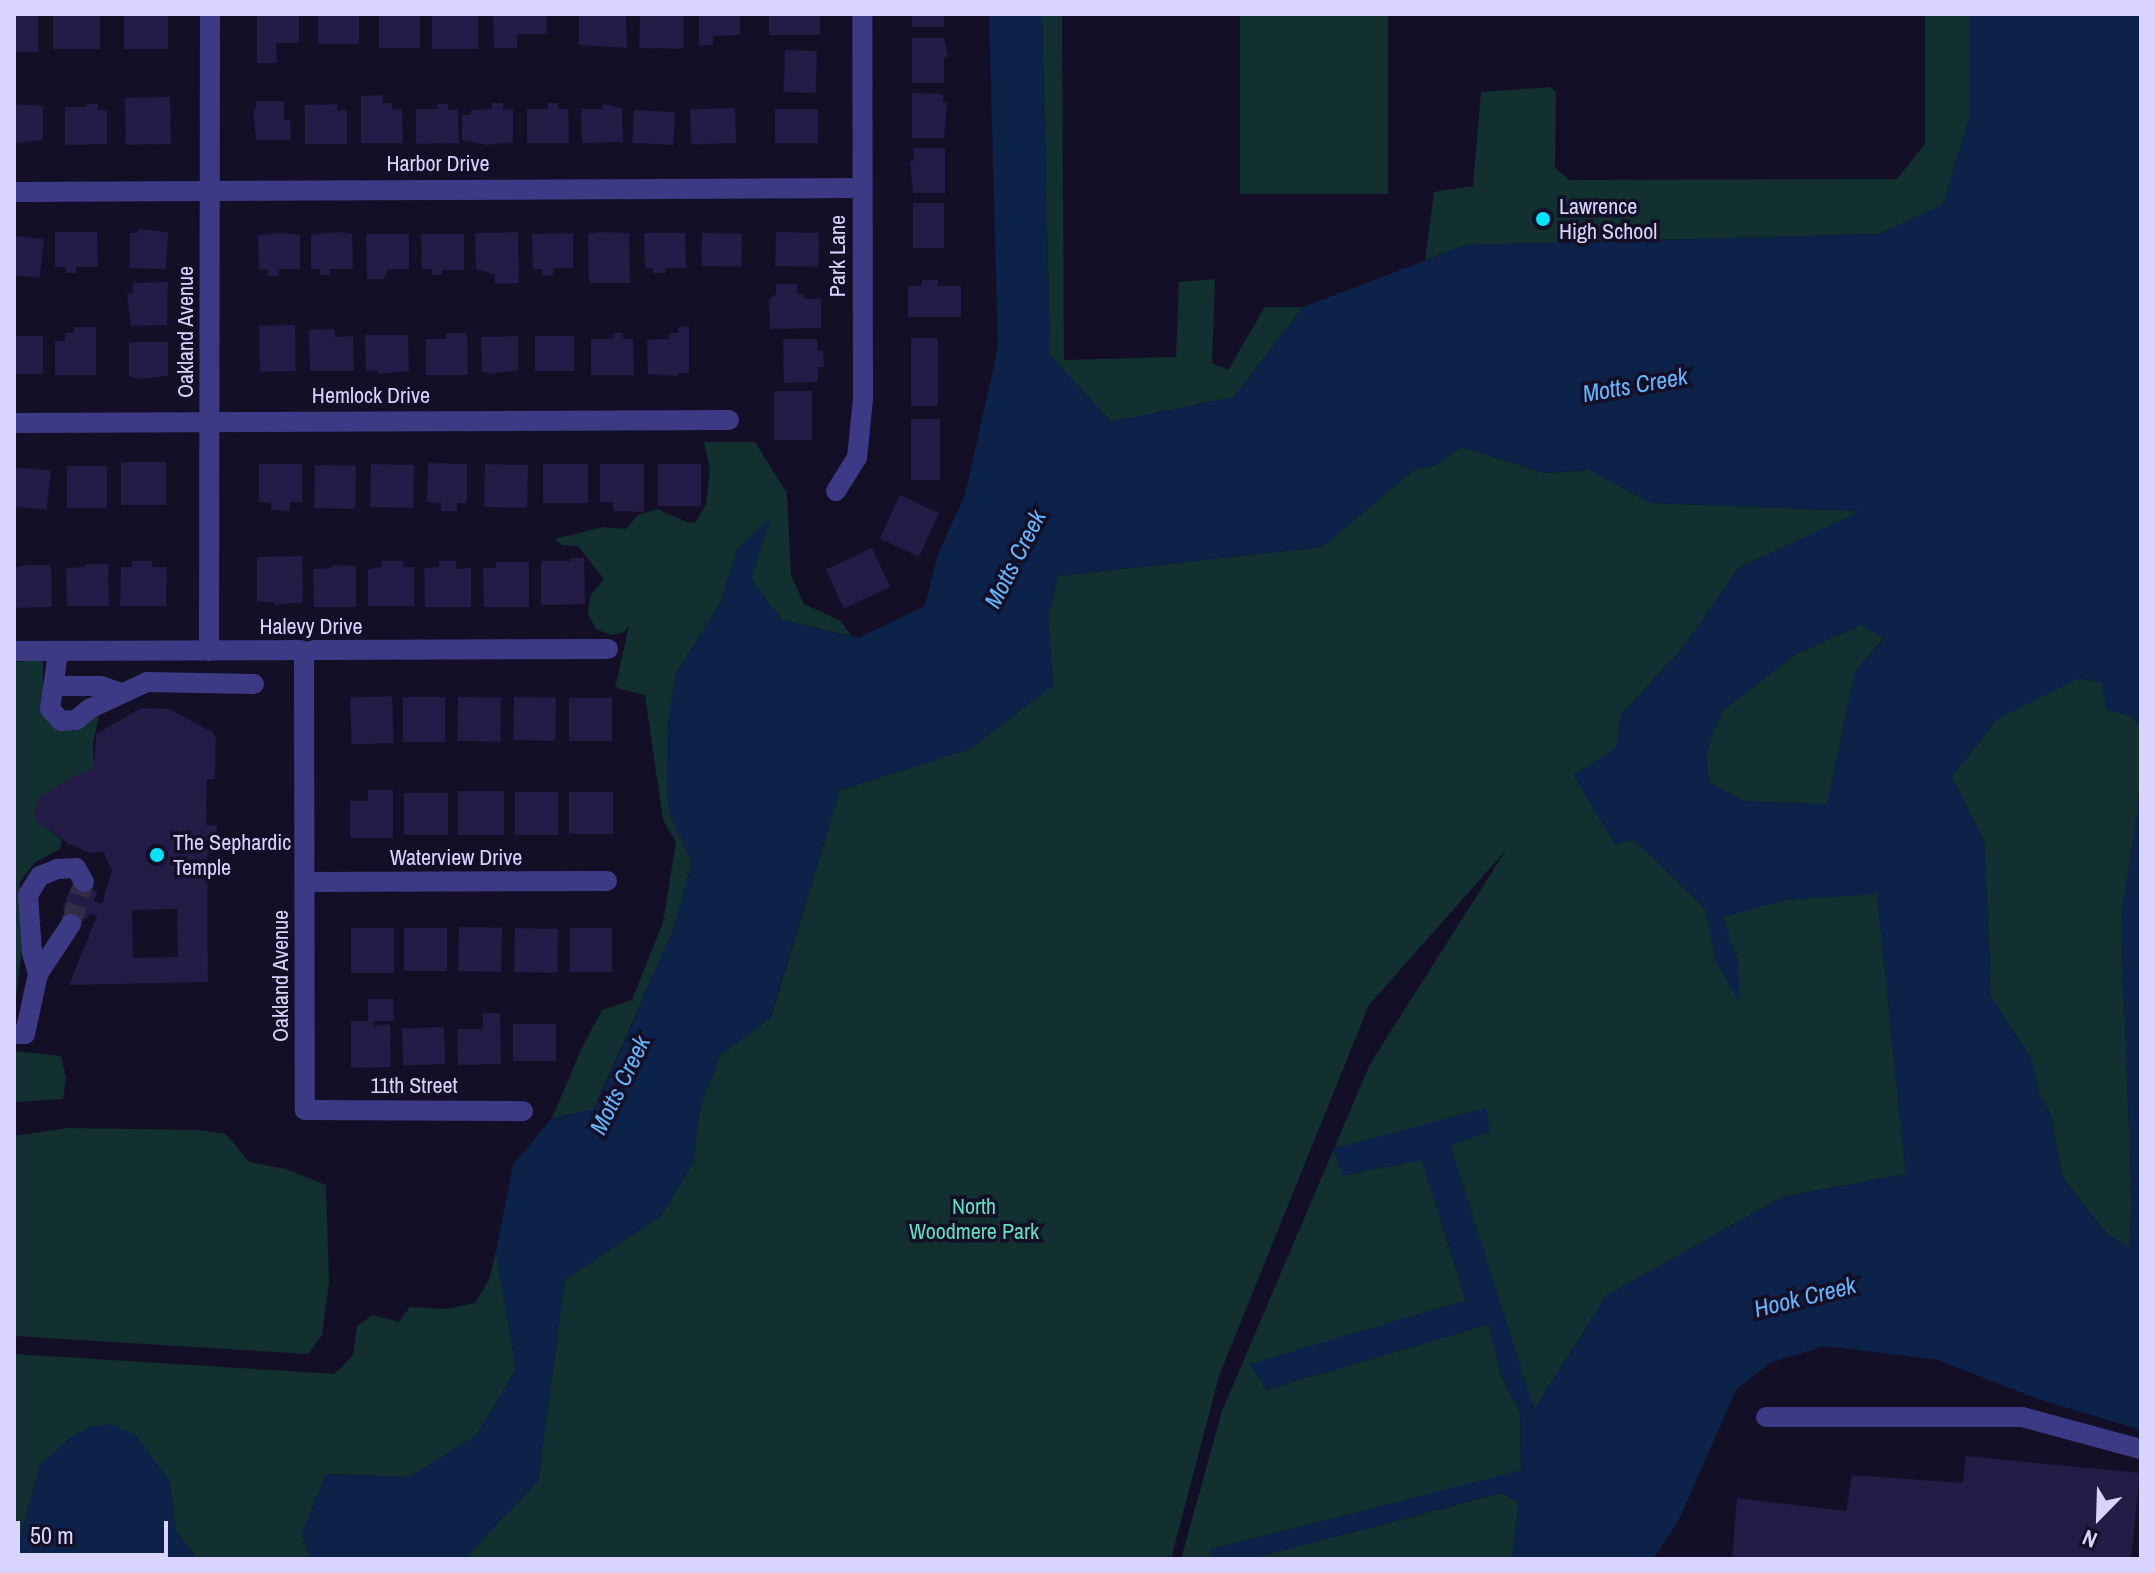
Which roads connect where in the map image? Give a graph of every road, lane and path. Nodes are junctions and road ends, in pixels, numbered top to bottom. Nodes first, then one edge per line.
1 (210, 14) edge
2 (862, 14) edge
3 (862, 188) junction
4 (210, 189) junction
5 (14, 192) edge
6 (209, 420) junction
7 (729, 420) dead end
8 (14, 423) edge
9 (836, 491) dead end
10 (608, 649) dead end
11 (14, 651) edge
12 (54, 651) junction
13 (140, 651) junction
14 (209, 651) junction
15 (304, 651) junction
16 (147, 682) junction
17 (254, 684) dead end
18 (53, 686) junction
19 (121, 693) junction
20 (607, 881) dead end
21 (84, 882) dead end
22 (305, 882) junction
23 (71, 924) tunnel mouth
24 (38, 974) junction
25 (14, 1034) edge
26 (305, 1110) joint
27 (523, 1111) dead end
28 (1766, 1417) dead end
29 (2141, 1449) edge

1 - 4 street, Oakland Avenue
2 - 3 street, Park Lane
3 - 4 street, Harbor Drive
3 - 9 street, Park Lane
4 - 5 street, Harbor Drive
4 - 6 street, Oakland Avenue
6 - 7 street, Hemlock Drive
6 - 8 street, Hemlock Drive
6 - 14 street, Oakland Avenue
10 - 15 street, Halevy Drive
11 - 12 street, Halevy Drive
12 - 13 street, Halevy Drive
12 - 18 street
13 - 14 street, Halevy Drive
13 - 16 street
14 - 15 street, Halevy Drive
15 - 22 street, Oakland Avenue
16 - 17 street
16 - 19 street
18 - 19 street
18 - 19 street
20 - 22 street, Waterview Drive
21 - 24 street
22 - 26 street, Oakland Avenue
23 - 24 street
24 - 25 street
26 - 27 street, 11th Street
28 - 29 street

